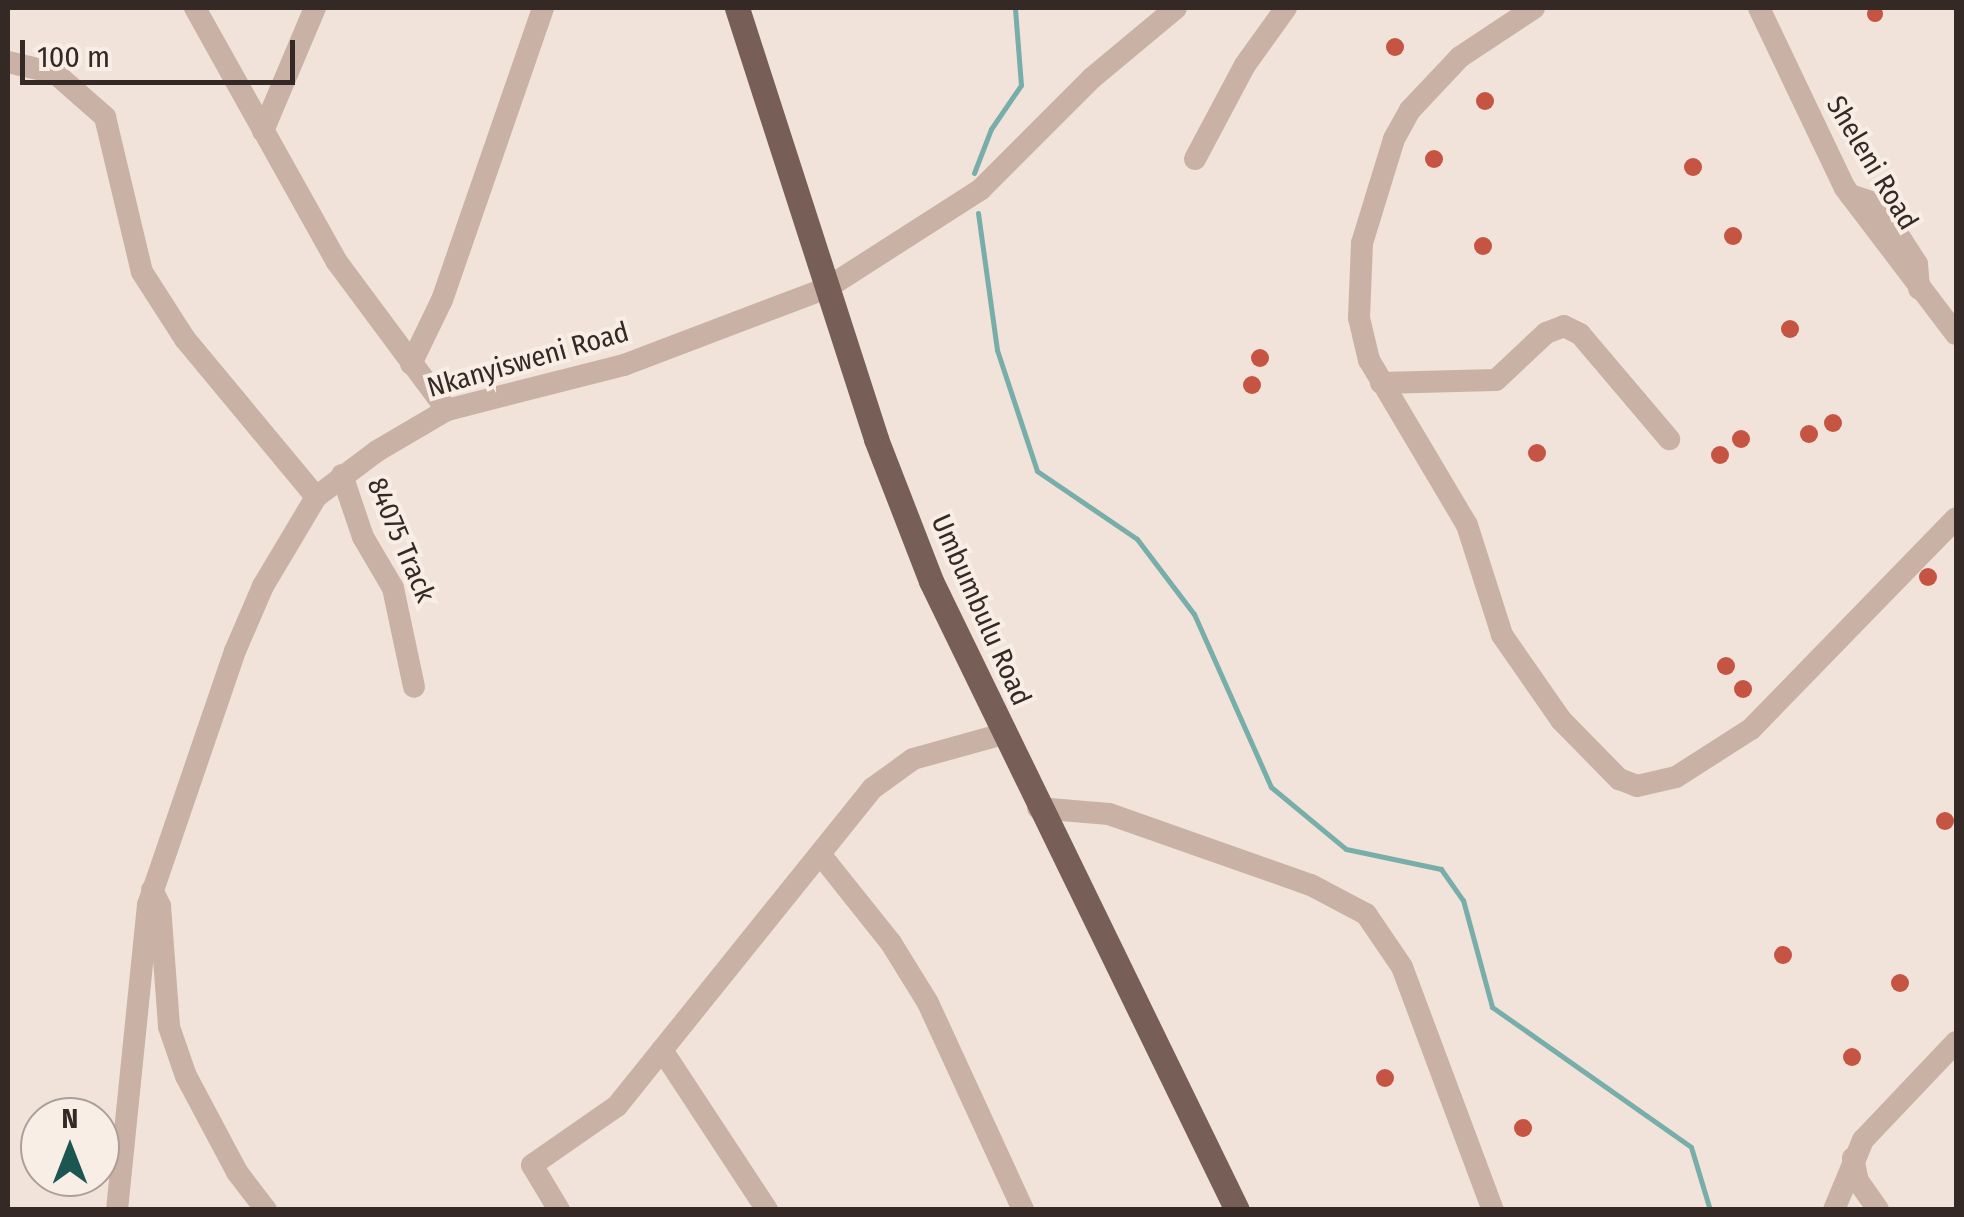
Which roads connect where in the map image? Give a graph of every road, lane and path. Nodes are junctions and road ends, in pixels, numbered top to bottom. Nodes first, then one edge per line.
1 (196, 8) edge
2 (315, 8) edge
3 (543, 8) edge
4 (737, 8) edge
5 (1176, 8) edge
6 (1286, 8) edge
7 (1534, 8) edge
8 (1760, 8) edge
9 (8, 62) edge
10 (263, 131) junction
11 (1195, 159) dead end
12 (827, 288) junction
13 (1956, 334) edge
14 (411, 364) junction
15 (1382, 383) junction
16 (446, 410) junction
17 (1669, 438) dead end
18 (342, 475) junction
19 (316, 497) junction
20 (1956, 518) edge
21 (414, 687) dead end
22 (1003, 734) junction
23 (1038, 808) junction
24 (820, 854) junction
25 (152, 890) junction
26 (1956, 1042) edge
27 (662, 1050) junction
28 (1853, 1158) junction
29 (117, 1210) edge
30 (266, 1210) edge
31 (559, 1210) edge
32 (768, 1210) edge
33 (1023, 1210) edge
34 (1237, 1210) edge
35 (1493, 1210) edge
36 (1834, 1210) edge
37 (1878, 1210) edge

1 - 10 street
2 - 10 street
3 - 14 street
4 - 12 main road, Umbumbulu Road
5 - 12 street, Nkanyisweni Road
6 - 11 street
7 - 15 street
8 - 13 street, Sheleni Road
9 - 19 street
10 - 14 street
12 - 16 street, Nkanyisweni Road
12 - 22 main road, Umbumbulu Road
14 - 16 street
15 - 17 street
15 - 20 street
16 - 18 street, Nkanyisweni Road
18 - 19 street, Nkanyisweni Road
18 - 21 street, 84075 Track
19 - 25 street, Nkanyisweni Road
22 - 23 main road, Umbumbulu Road
22 - 24 street
23 - 34 main road, Umbumbulu Road
23 - 35 street
24 - 27 street
24 - 33 street
25 - 29 street, Nkanyisweni Road
25 - 30 street
26 - 28 street
27 - 31 street
27 - 32 street
28 - 36 street
28 - 37 street

